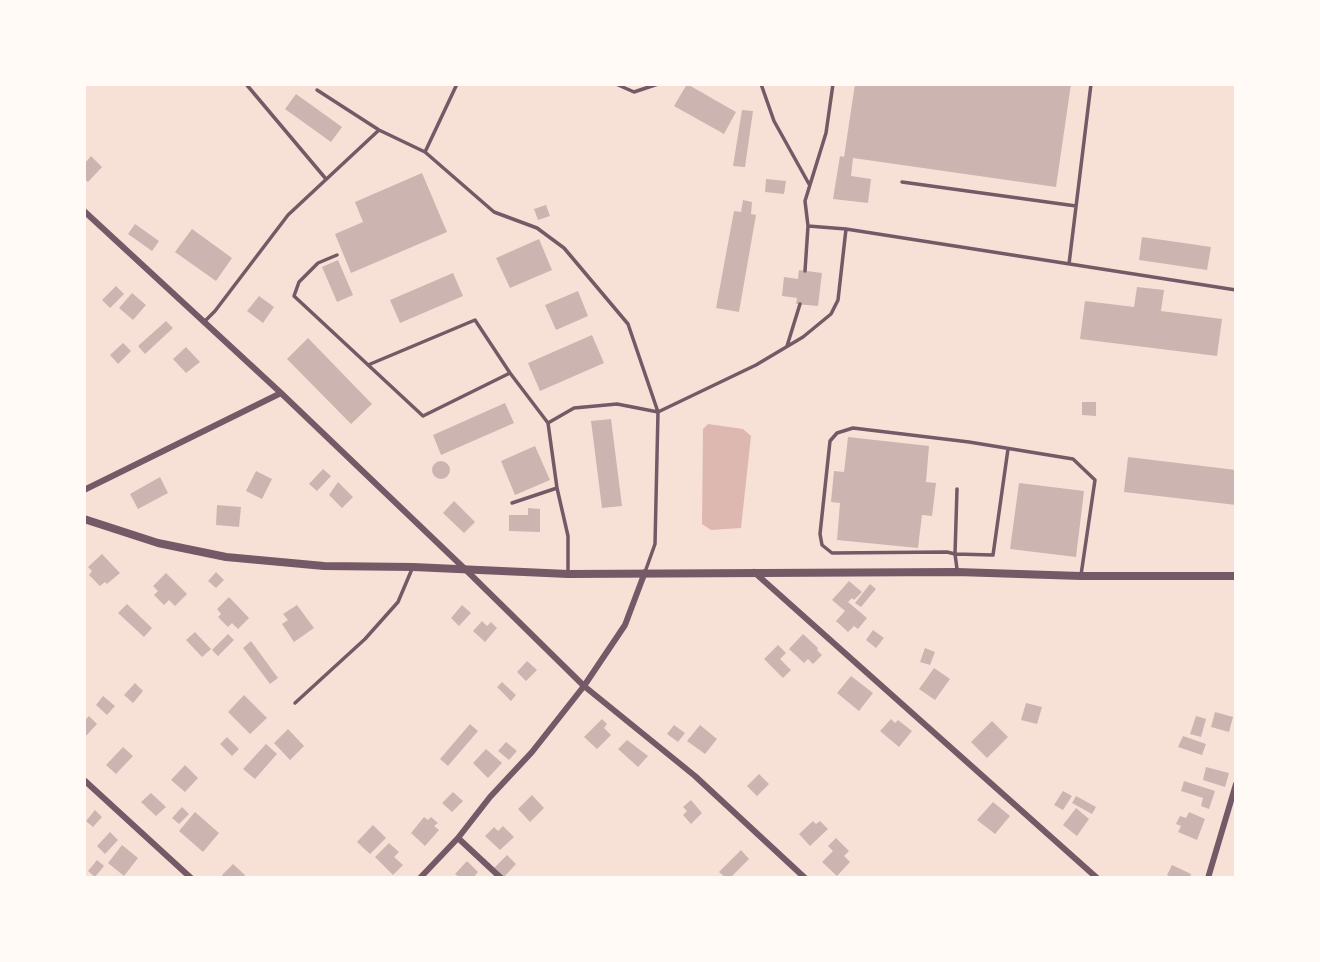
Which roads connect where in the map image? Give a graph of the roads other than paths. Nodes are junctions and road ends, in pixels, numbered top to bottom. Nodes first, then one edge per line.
1 (246, 84) edge
2 (457, 84) edge
3 (616, 84) edge
4 (658, 84) edge
5 (761, 84) edge
6 (833, 84) edge
7 (1091, 84) edge
8 (317, 90) dead end
9 (379, 130) junction
10 (425, 152) junction
11 (326, 179) junction
12 (902, 182) dead end
13 (809, 184) junction
14 (1076, 206) junction
15 (84, 211) edge
16 (808, 226) junction
17 (846, 229) junction
18 (337, 255) dead end
19 (1069, 264) junction
20 (805, 271) dead end
21 (1236, 290) edge
22 (800, 304) dead end
23 (204, 322) junction
24 (787, 347) junction
25 (368, 365) junction
26 (510, 373) junction
27 (281, 393) junction
28 (658, 412) junction
29 (548, 423) junction
30 (1008, 449) junction
31 (557, 488) junction
32 (957, 489) dead end
33 (84, 490) edge
34 (512, 503) dead end
35 (84, 519) edge
36 (955, 554) junction
37 (413, 567) junction
38 (467, 571) junction
39 (645, 572) junction
40 (754, 572) junction
41 (957, 572) junction
42 (569, 574) junction
43 (1081, 576) junction
44 (1236, 576) edge
45 (584, 687) junction
46 (295, 703) dead end
47 (84, 780) edge
48 (1236, 784) edge
49 (457, 838) junction
50 (191, 878) edge
51 (420, 878) edge
52 (501, 878) edge
53 (805, 878) edge
54 (1097, 878) edge
55 (1208, 878) edge

1 - 11 lane
2 - 10 lane
3 - 4 lane
5 - 13 lane
6 - 13 lane
7 - 14 lane
8 - 9 lane
9 - 10 lane
9 - 11 lane
10 - 28 lane
11 - 23 lane
12 - 14 lane
13 - 16 lane
14 - 19 lane
15 - 23 street
16 - 17 lane
16 - 20 lane
17 - 19 lane
17 - 24 lane
18 - 25 lane
19 - 21 lane
22 - 24 lane
23 - 27 street
24 - 28 lane
25 - 26 lane
25 - 26 lane
26 - 29 lane
27 - 33 street
27 - 38 street
28 - 29 lane
28 - 39 lane
29 - 31 lane
30 - 36 lane
30 - 36 lane
30 - 43 lane
31 - 34 lane
31 - 42 lane
32 - 36 lane
35 - 37 street
36 - 41 lane
37 - 38 street
37 - 46 lane
38 - 42 street
38 - 45 street
39 - 40 street
39 - 42 street
39 - 45 street
40 - 41 street
40 - 54 street
41 - 43 street
43 - 44 street
45 - 49 street
45 - 53 street
47 - 50 street
48 - 55 street
49 - 51 street
49 - 52 street

